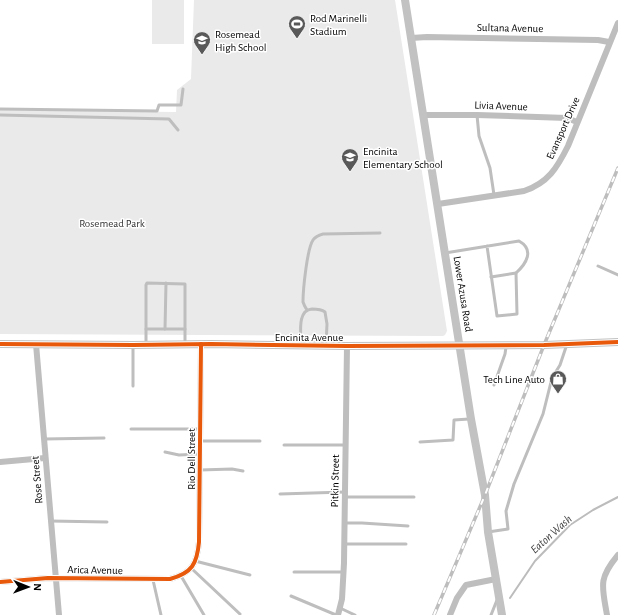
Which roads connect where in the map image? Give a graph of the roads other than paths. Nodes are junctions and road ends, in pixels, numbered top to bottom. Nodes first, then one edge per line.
1 (405, 0) edge
2 (618, 23) edge
3 (411, 38) junction
4 (609, 42) junction
5 (183, 89) dead end
6 (0, 110) edge
7 (424, 115) junction
8 (477, 115) junction
9 (0, 116) edge
10 (578, 122) junction
11 (178, 130) dead end
12 (494, 195) junction
13 (438, 204) junction
14 (380, 233) dead end
15 (487, 246) junction
16 (446, 253) junction
17 (598, 266) dead end
18 (516, 274) junction
19 (618, 275) edge
20 (491, 277) junction
21 (166, 283) junction
22 (307, 310) junction
23 (146, 329) junction
24 (166, 329) junction
25 (185, 329) junction
26 (618, 342) edge
27 (0, 344) edge
28 (36, 344) junction
29 (201, 344) junction
30 (568, 344) junction
31 (146, 345) junction
32 (185, 345) junction
33 (460, 345) junction
34 (506, 345) junction
35 (133, 346) junction
36 (301, 346) junction
37 (326, 346) junction
38 (346, 346) junction
39 (494, 385) dead end
40 (133, 386) dead end
41 (471, 419) junction
42 (131, 429) dead end
43 (200, 429) junction
44 (104, 438) dead end
45 (44, 439) junction
46 (200, 441) junction
47 (260, 442) dead end
48 (420, 442) dead end
49 (284, 445) dead end
50 (346, 445) junction
51 (165, 452) dead end
52 (200, 454) junction
53 (45, 458) junction
54 (0, 462) edge
55 (200, 470) junction
56 (243, 471) dead end
57 (280, 494) dead end
58 (345, 494) junction
59 (414, 497) dead end
60 (50, 521) junction
61 (107, 522) dead end
62 (345, 523) junction
63 (408, 526) dead end
64 (488, 532) junction
65 (344, 544) junction
66 (406, 544) dead end
67 (618, 555) edge
68 (195, 562) junction
69 (190, 569) junction
70 (294, 572) dead end
71 (344, 572) junction
72 (250, 575) dead end
73 (181, 576) junction
74 (56, 578) junction
75 (496, 579) junction
76 (153, 580) junction
77 (0, 582) edge
78 (291, 596) dead end
79 (499, 598) junction
80 (340, 608) junction
81 (240, 614) edge
82 (59, 615) edge
83 (161, 615) edge
84 (204, 615) edge
85 (337, 615) edge
86 (355, 615) edge
87 (450, 615) edge
88 (491, 615) edge
89 (502, 615) edge
90 (606, 615) edge

1 - 3 street, Lower Azusa Road
2 - 4 street, Evansport Drive
3 - 4 street, Sultana Avenue
3 - 7 street, Lower Azusa Road
4 - 10 street, Evansport Drive
5 - 6 lane
7 - 8 street, Livia Avenue
7 - 13 street, Lower Azusa Road
8 - 10 street, Livia Avenue
8 - 12 lane
9 - 11 lane
10 - 12 street, Evansport Drive
12 - 13 street, Evansport Drive
13 - 16 street, Lower Azusa Road
14 - 22 lane
15 - 16 lane
15 - 18 lane
15 - 20 lane
16 - 33 street, Lower Azusa Road
17 - 19 lane
18 - 20 lane
18 - 20 lane
21 - 23 lane
21 - 24 lane
21 - 25 lane
22 - 36 lane
22 - 37 lane
23 - 24 lane
23 - 31 lane
24 - 25 lane
25 - 32 lane
26 - 30 street, Encinita Avenue
27 - 28 street, Encinita Avenue
28 - 35 street, Encinita Avenue
28 - 45 street, Rose Street
29 - 32 street, Encinita Avenue
29 - 36 street, Encinita Avenue
29 - 43 street, Rio Dell Street
30 - 34 street, Encinita Avenue
30 - 64 lane
31 - 32 street, Encinita Avenue
31 - 35 street, Encinita Avenue
33 - 34 street, Encinita Avenue
33 - 38 street, Encinita Avenue
33 - 41 street, Lower Azusa Road
34 - 39 lane
35 - 40 lane
36 - 37 street, Encinita Avenue
37 - 38 street, Encinita Avenue
38 - 50 street, Pitkin Street
41 - 48 lane
41 - 64 street, Lower Azusa Road
42 - 43 lane
43 - 46 street, Rio Dell Street
44 - 45 lane
45 - 53 street, Rose Street
46 - 47 lane
46 - 52 street, Rio Dell Street
49 - 50 lane
50 - 58 street, Pitkin Street
51 - 52 lane
52 - 55 street, Rio Dell Street
53 - 54 street
53 - 60 street, Rose Street
55 - 56 lane
55 - 68 street, Rio Dell Street
57 - 58 lane
58 - 59 lane
58 - 62 street, Pitkin Street
60 - 61 lane
60 - 74 street, Rose Street
62 - 63 lane
62 - 65 street, Pitkin Street
64 - 75 street, Lower Azusa Road
65 - 66 lane
65 - 71 street, Pitkin Street
67 - 90 street
68 - 69 street, Rio Dell Street
68 - 72 lane
69 - 73 street, Arica Avenue
69 - 81 lane
70 - 71 lane
71 - 80 street, Pitkin Street
73 - 76 street, Arica Avenue
73 - 84 lane
74 - 76 street, Arica Avenue
74 - 77 street, Arica Avenue
74 - 82 street, Rose Street
75 - 79 street, Lower Azusa Road
75 - 87 street
76 - 83 lane
78 - 85 lane
79 - 88 lane
79 - 89 street, Lower Azusa Road
80 - 85 street, Pitkin Street
80 - 86 lane

